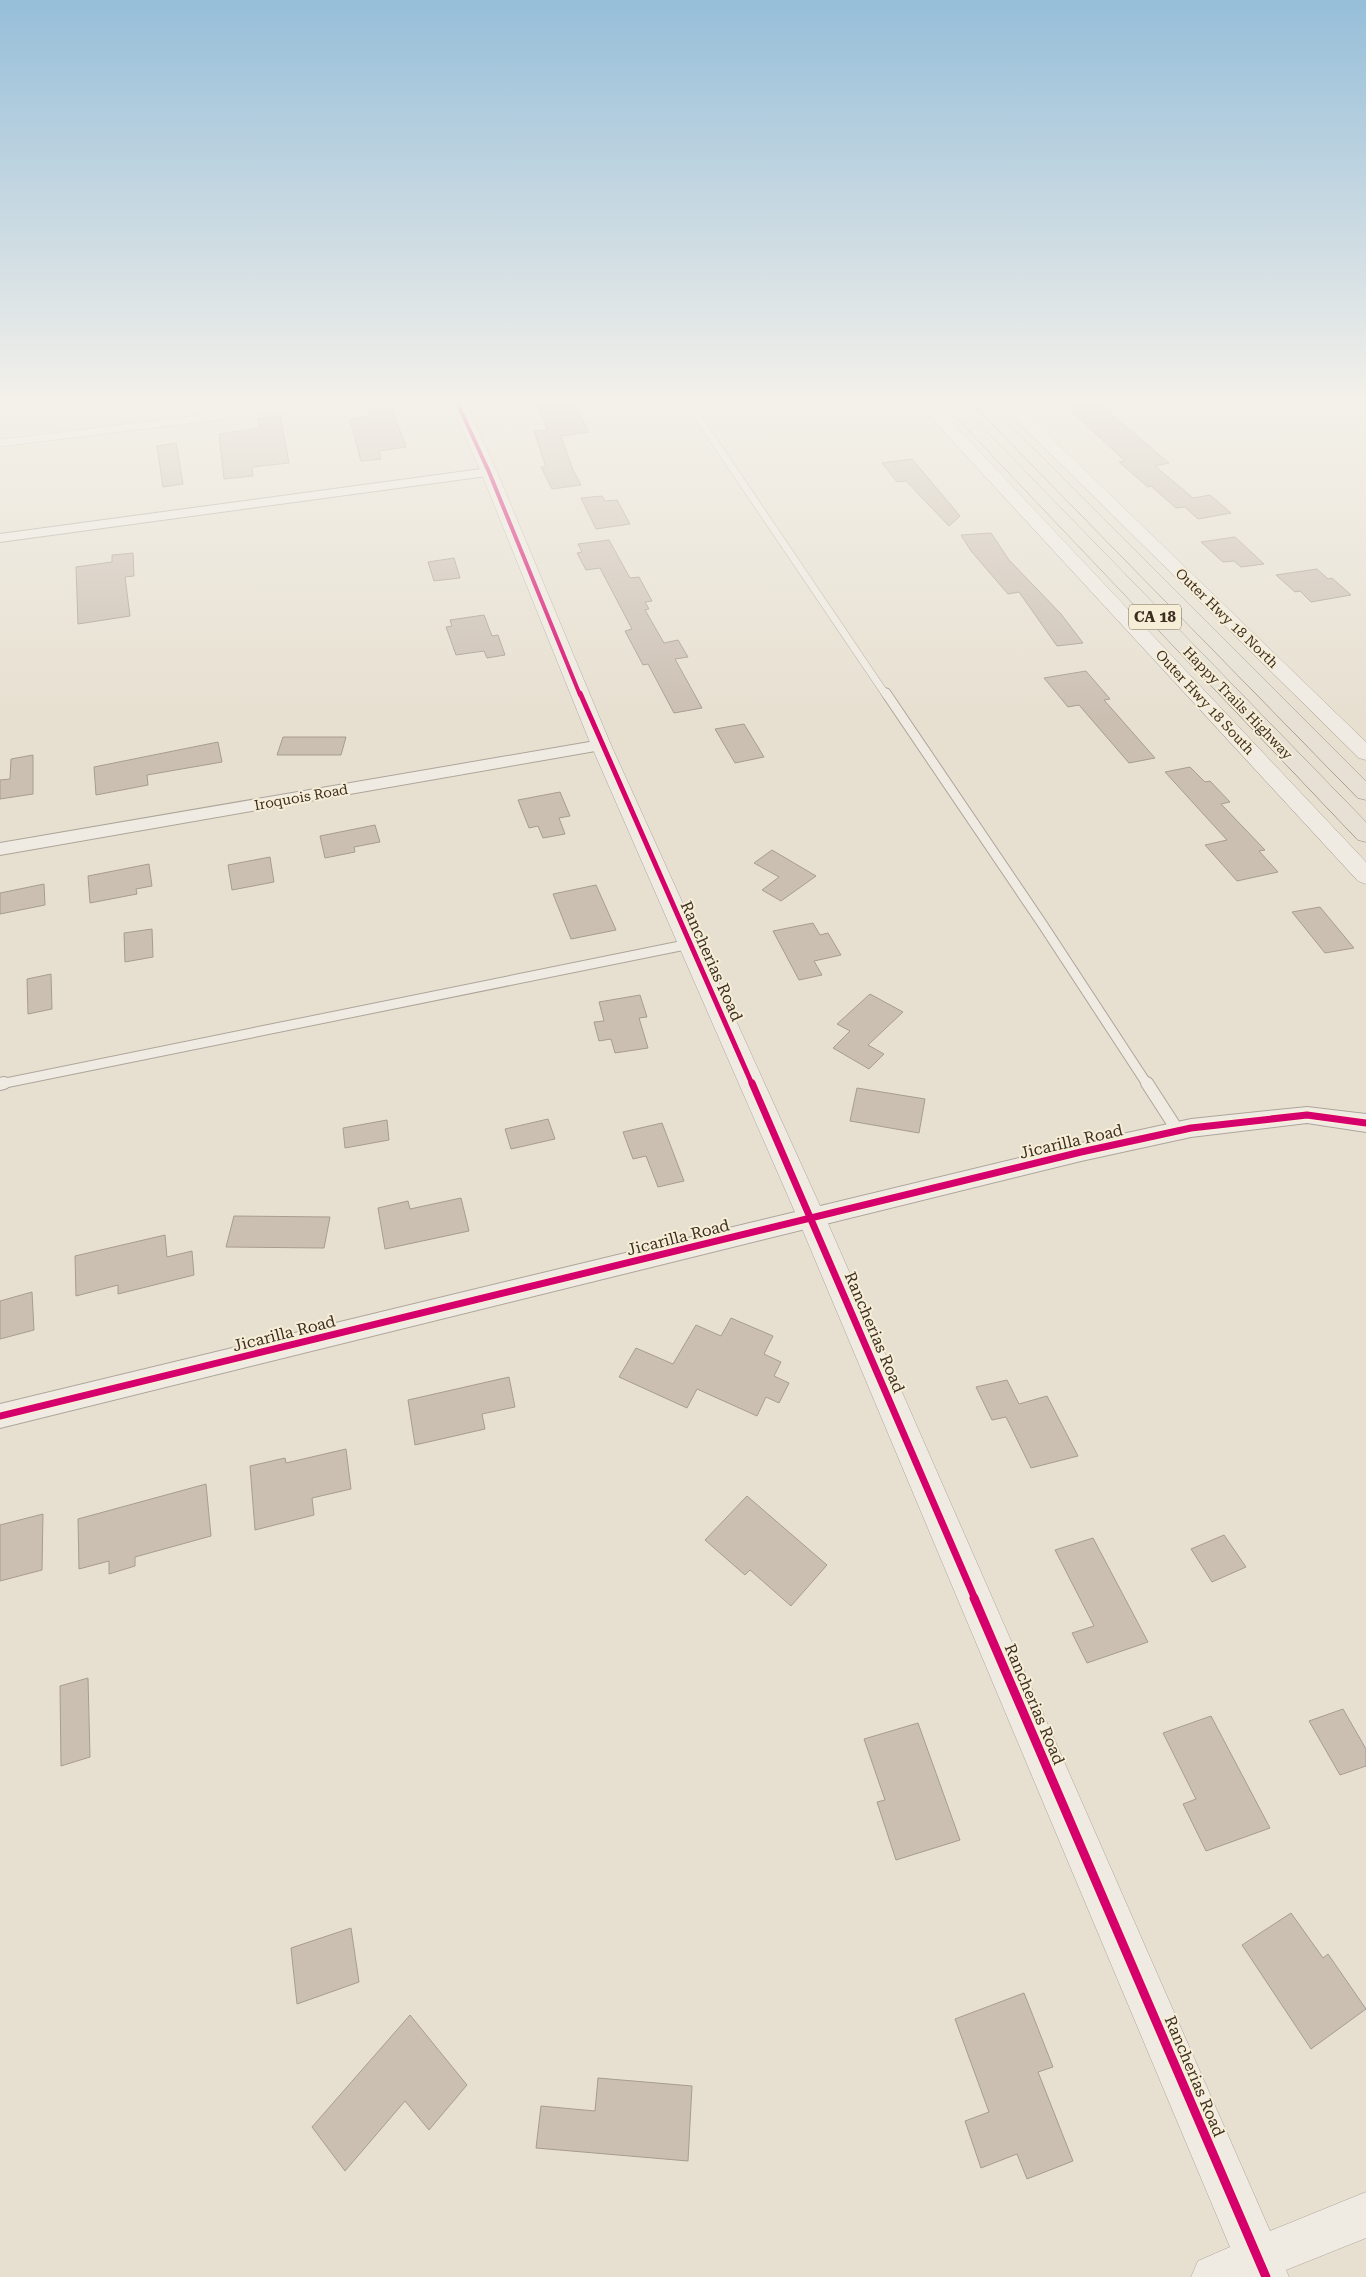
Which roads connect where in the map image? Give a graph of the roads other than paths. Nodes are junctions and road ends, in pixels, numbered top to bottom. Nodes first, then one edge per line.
1 (250, 504) edge
2 (502, 504) edge
3 (757, 504) edge
4 (1019, 504) edge
5 (1047, 504) edge
6 (1079, 504) edge
7 (1110, 504) edge
8 (0, 538) edge
9 (601, 745) junction
10 (1366, 754) edge
11 (1366, 793) edge
12 (1366, 835) edge
13 (0, 849) edge
14 (1366, 876) edge
15 (690, 944) junction
16 (0, 1084) edge
17 (1366, 1123) edge
18 (1178, 1131) junction
19 (812, 1219) junction
20 (0, 1416) edge
21 (1366, 2215) edge
22 (1262, 2268) edge
23 (1214, 2277) edge

1 - 8 street
2 - 9 street, Rancherias Road
3 - 18 lane
4 - 14 street, Outer Hwy 18 South
5 - 12 main road, Happy Trails Highway / CA 18
6 - 11 main road, Happy Trails Highway / CA 18
7 - 10 street, Outer Hwy 18 North
9 - 13 street, Iroquois Road
9 - 15 street, Rancherias Road
15 - 16 lane
15 - 19 street, Rancherias Road
17 - 18 street, Jicarilla Road
18 - 19 street, Jicarilla Road
19 - 20 street, Jicarilla Road
19 - 22 street, Rancherias Road
21 - 22 street
22 - 23 street

